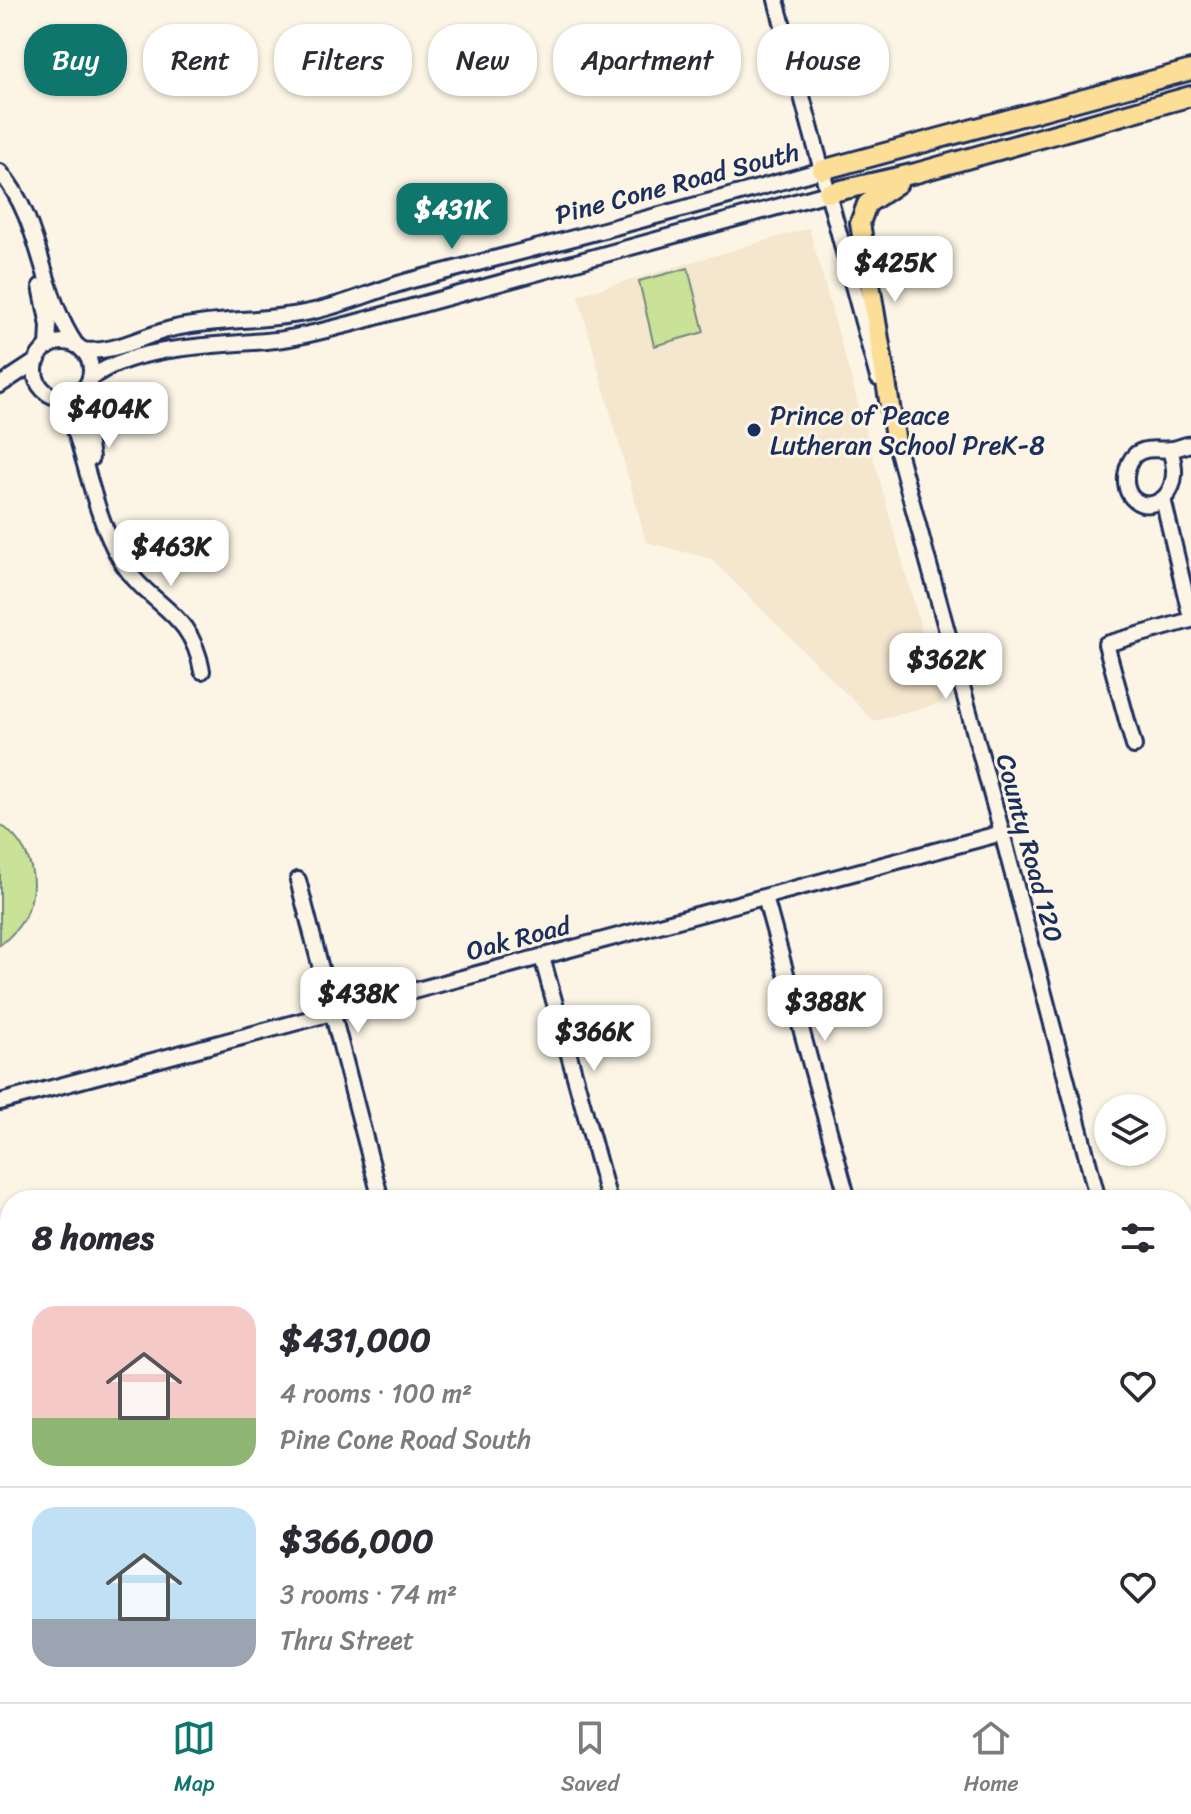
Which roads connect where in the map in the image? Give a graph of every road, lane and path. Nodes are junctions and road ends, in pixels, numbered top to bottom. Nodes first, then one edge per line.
1 (776, 0) edge
2 (1191, 70) edge
3 (1191, 96) edge
4 (822, 170) junction
5 (0, 172) edge
6 (916, 173) junction
7 (828, 193) junction
8 (36, 246) junction
9 (48, 347) junction
10 (79, 347) junction
11 (38, 360) junction
12 (90, 379) junction
13 (41, 387) junction
14 (0, 388) edge
15 (81, 392) junction
16 (60, 398) junction
17 (896, 443) junction
18 (1191, 444) edge
19 (1170, 450) junction
20 (1164, 503) junction
21 (101, 513) junction
22 (1191, 619) edge
23 (202, 671) dead end
24 (1134, 746) dead end
25 (1002, 833) junction
26 (298, 880) dead end
27 (765, 897) junction
28 (542, 957) junction
29 (333, 1013) junction
30 (0, 1102) edge
31 (378, 1190) edge
32 (606, 1190) edge
33 (845, 1190) edge
34 (1095, 1190) edge

1 - 4 street, County Road 120
2 - 4 main road, Pine Cone Road South
3 - 6 main road, Pine Cone Road South
4 - 7 street, County Road 120
4 - 10 street, Pine Cone Road South
5 - 8 street
6 - 7 main road, Pine Cone Road South
6 - 17 main road
7 - 12 street, Pine Cone Road South
7 - 17 street, County Road 120
8 - 9 street
8 - 10 street
9 - 10 street
9 - 11 street
10 - 12 street
11 - 13 street
11 - 14 street
12 - 15 street
13 - 14 street
13 - 16 street
15 - 16 street
15 - 21 street
16 - 21 street
17 - 25 street, County Road 120
18 - 19 street
19 - 20 street
19 - 20 street
20 - 22 street
21 - 23 street
22 - 24 street
25 - 27 street, Oak Road
25 - 34 street, County Road 120
26 - 29 street
27 - 28 street, Oak Road
27 - 33 street
28 - 29 street, Oak Road
28 - 32 street
29 - 30 street, Oak Road
29 - 31 street

